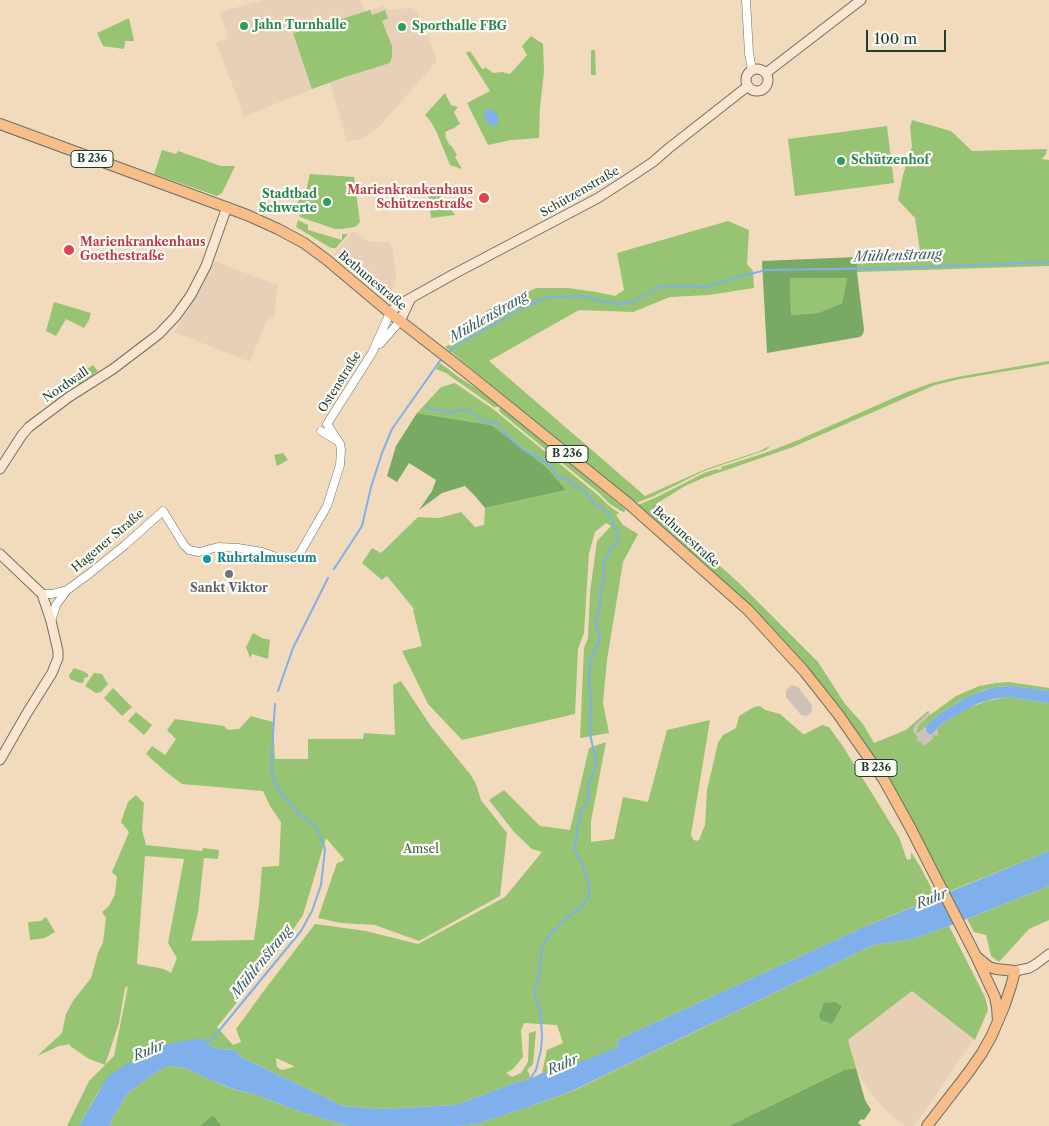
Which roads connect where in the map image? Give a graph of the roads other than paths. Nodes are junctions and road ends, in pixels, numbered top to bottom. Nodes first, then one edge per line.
1 (746, 0) edge
2 (861, 0) edge
3 (752, 70) junction
4 (766, 73) junction
5 (748, 86) junction
6 (0, 124) edge
7 (227, 207) junction
8 (412, 298) junction
9 (390, 313) junction
10 (400, 320) junction
11 (372, 353) junction
12 (321, 431) dead end
13 (338, 441) junction
14 (0, 469) edge
15 (0, 554) edge
16 (67, 590) junction
17 (42, 594) junction
18 (52, 621) junction
19 (0, 760) edge
20 (1049, 954) edge
21 (976, 956) junction
22 (1014, 971) junction
23 (998, 1021) junction
24 (927, 1126) edge

1 - 3 street
2 - 4 main road
3 - 4 main road
3 - 5 main road
4 - 5 main road
5 - 8 main road, Schützenstraße
6 - 7 main road, B 236
7 - 9 main road, Bethunestraße / B 236
7 - 14 main road, Nordwall
8 - 9 main road, Schützenstraße
8 - 10 main road
9 - 10 main road, Bethunestraße / B 236
9 - 11 street, Ostenstraße
10 - 11 street, Ostenstraße
10 - 21 main road, Bethunestraße / B 236
11 - 13 street, Ostenstraße
12 - 13 street
13 - 16 street, Hagener Straße
15 - 17 main road
16 - 17 street, Hagener Straße
16 - 18 street
17 - 18 main road
18 - 19 main road
20 - 22 main road
21 - 22 main road, Bethunestraße / B 236
21 - 23 main road, Bethunestraße / B 236
22 - 23 main road
23 - 24 main road

